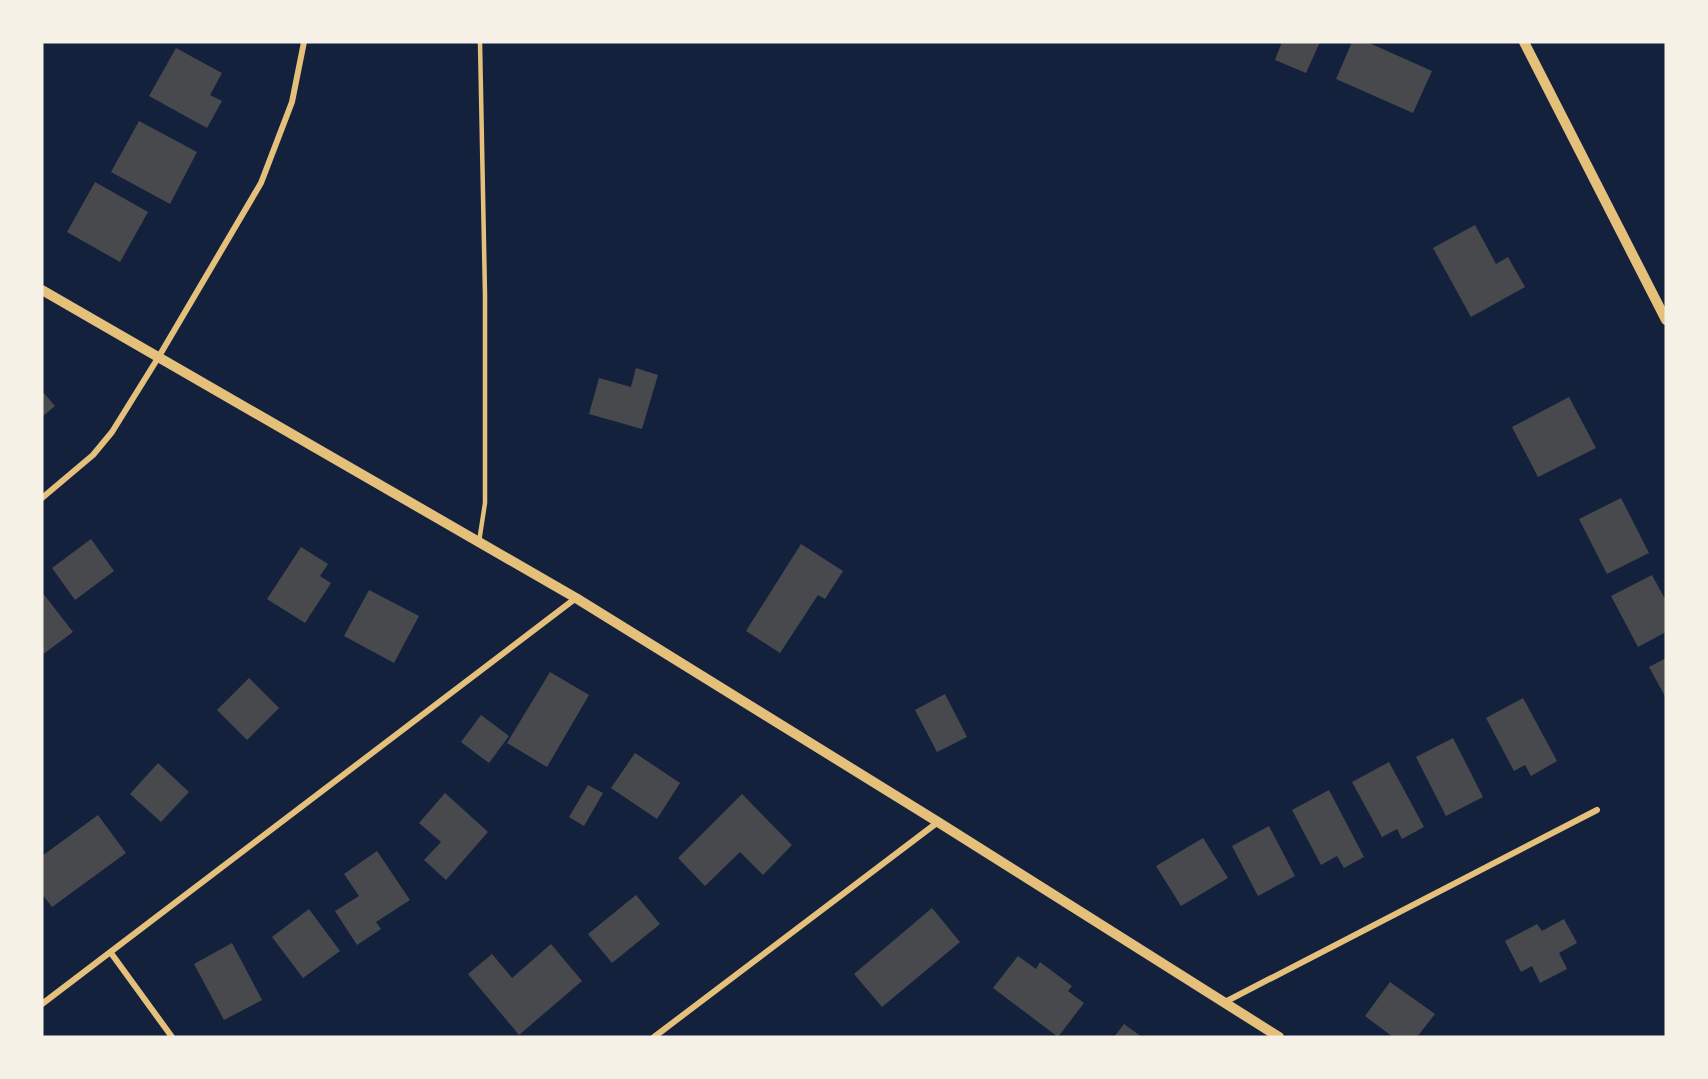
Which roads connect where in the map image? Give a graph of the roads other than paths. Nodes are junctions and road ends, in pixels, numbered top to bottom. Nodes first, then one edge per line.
1 (304, 42) edge
2 (480, 42) edge
3 (1524, 42) edge
4 (42, 290) edge
5 (1666, 320) edge
6 (158, 358) junction
7 (42, 498) edge
8 (479, 542) junction
9 (576, 598) junction
10 (1597, 810) dead end
11 (938, 822) junction
12 (111, 953) junction
13 (1225, 1002) junction
14 (42, 1005) edge
15 (172, 1037) edge
16 (654, 1037) edge
17 (1279, 1037) edge

1 - 6 street
2 - 8 lane
3 - 5 street
4 - 6 street
6 - 7 street
6 - 8 street
8 - 9 street
9 - 11 street
9 - 12 street
10 - 13 street
11 - 13 street
11 - 16 street
12 - 14 street
12 - 15 street
13 - 17 street

